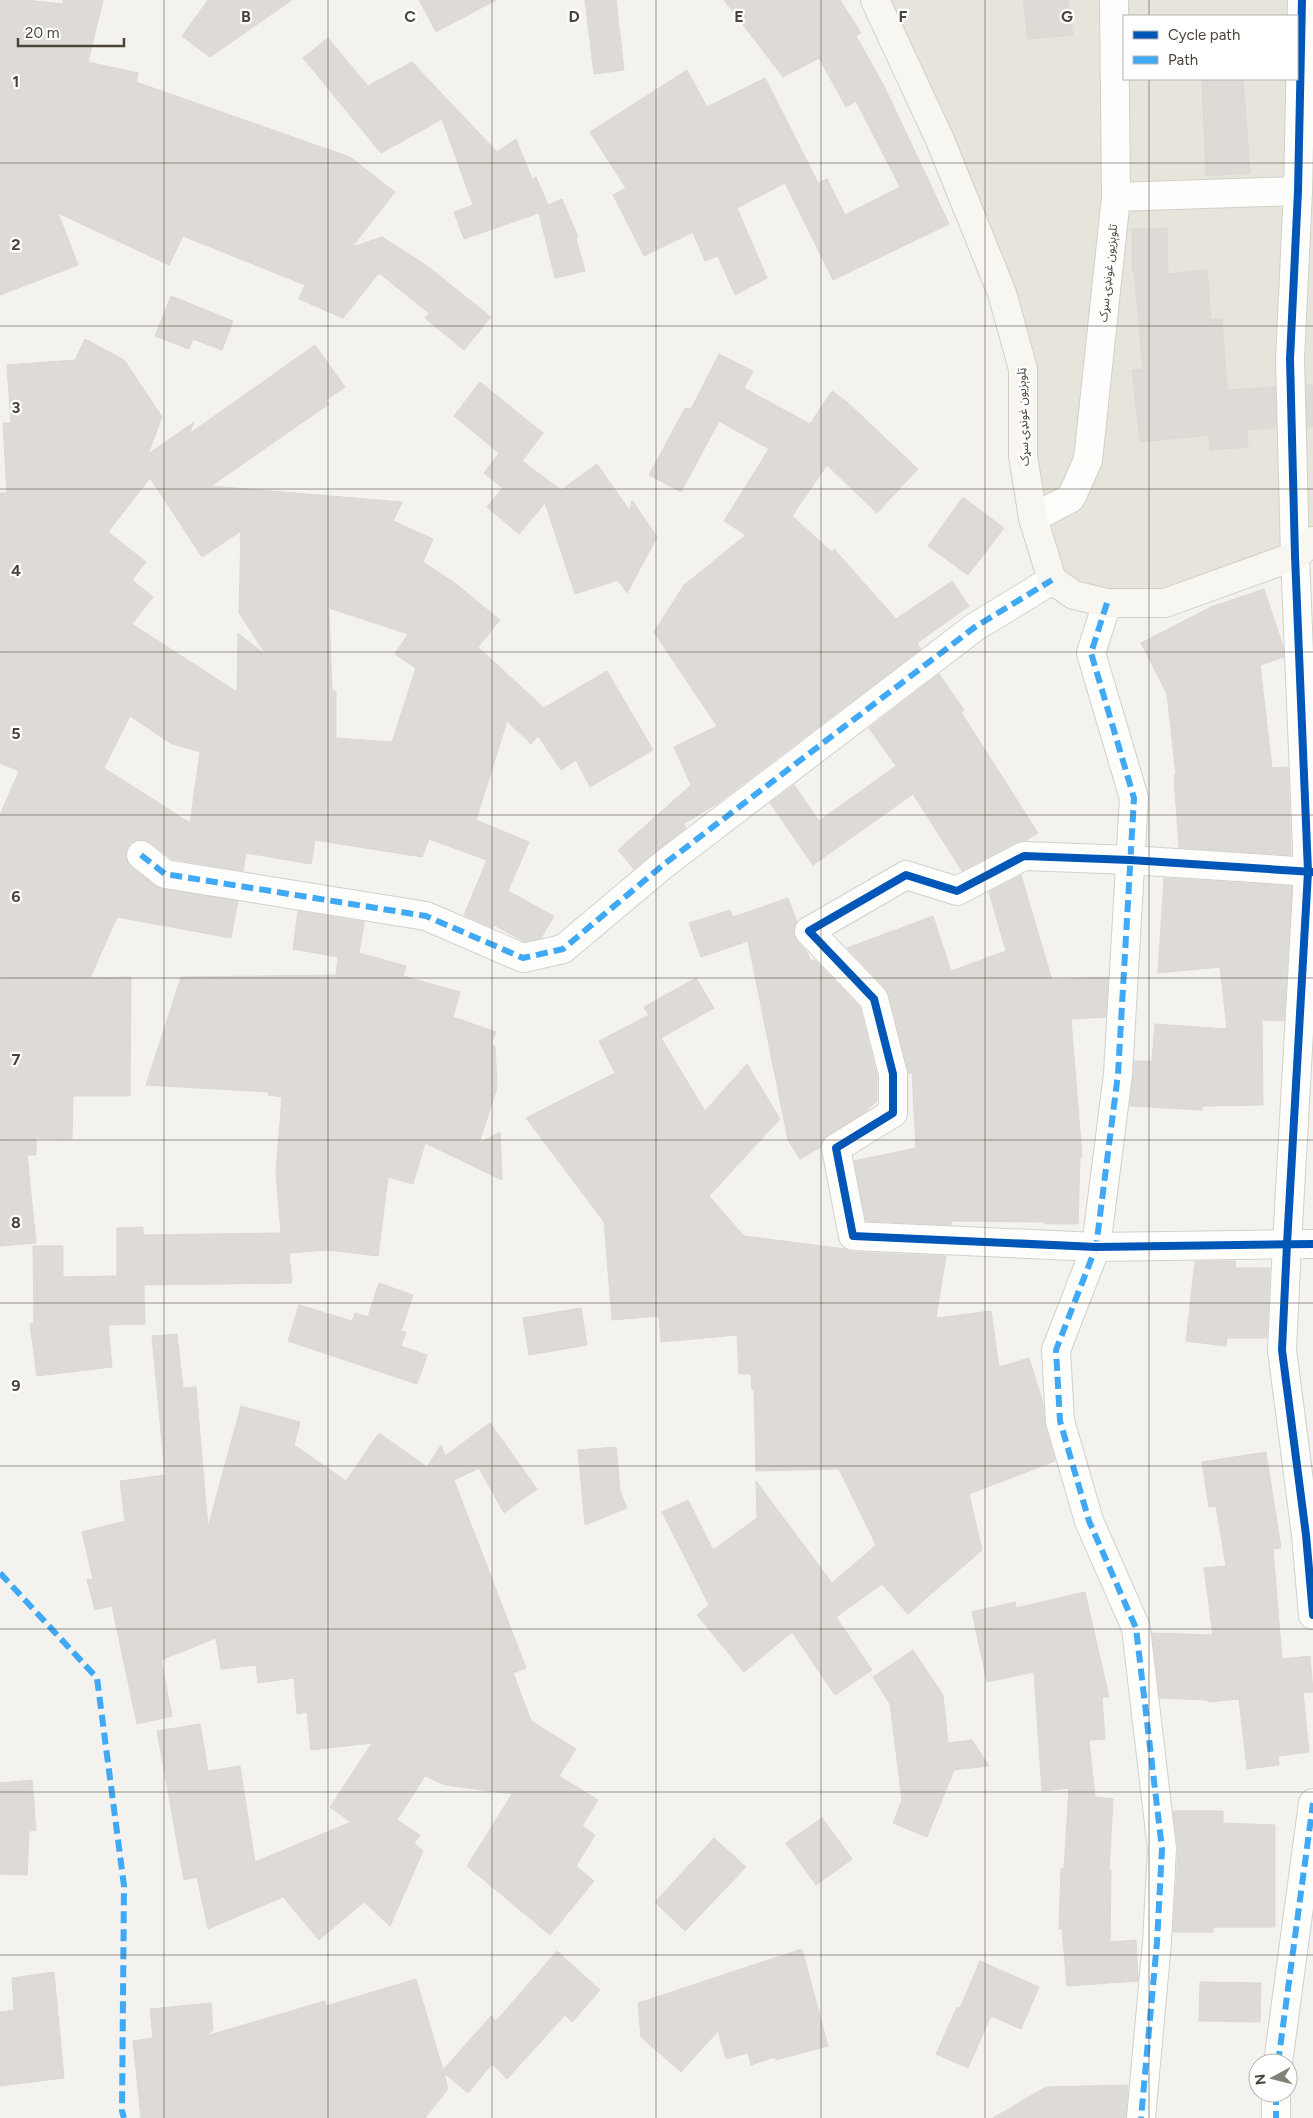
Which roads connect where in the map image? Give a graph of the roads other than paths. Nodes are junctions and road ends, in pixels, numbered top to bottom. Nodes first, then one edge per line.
1 (875, 0) edge
2 (1114, 0) edge
3 (1302, 0) edge
4 (1298, 191) junction
5 (1116, 197) junction
6 (1033, 518) junction
7 (1304, 549) edge
8 (1052, 580) junction
9 (1108, 603) junction
10 (142, 855) dead end
11 (1130, 860) junction
12 (1311, 872) edge
13 (1300, 1244) edge
14 (1096, 1247) junction
15 (1313, 1615) edge
16 (1313, 1803) edge
17 (1279, 2053) edge
18 (1276, 2103) edge
19 (1141, 2118) edge
20 (1276, 2118) edge

1 - 6 street, ټلوېزيون غونډۍ سړک
2 - 5 street, تلوېزيون غونډۍ سړک
3 - 4 street
4 - 5 street
4 - 7 street
5 - 6 street, تلوېزيون غونډۍ سړک
6 - 8 street, ټلوېزيون غونډۍ سړک
7 - 9 street
7 - 12 street
8 - 9 street
8 - 10 street
9 - 11 street
11 - 12 street
11 - 14 street
11 - 14 street
12 - 13 street
13 - 14 street
13 - 15 street
14 - 19 street
16 - 17 street
18 - 20 street

